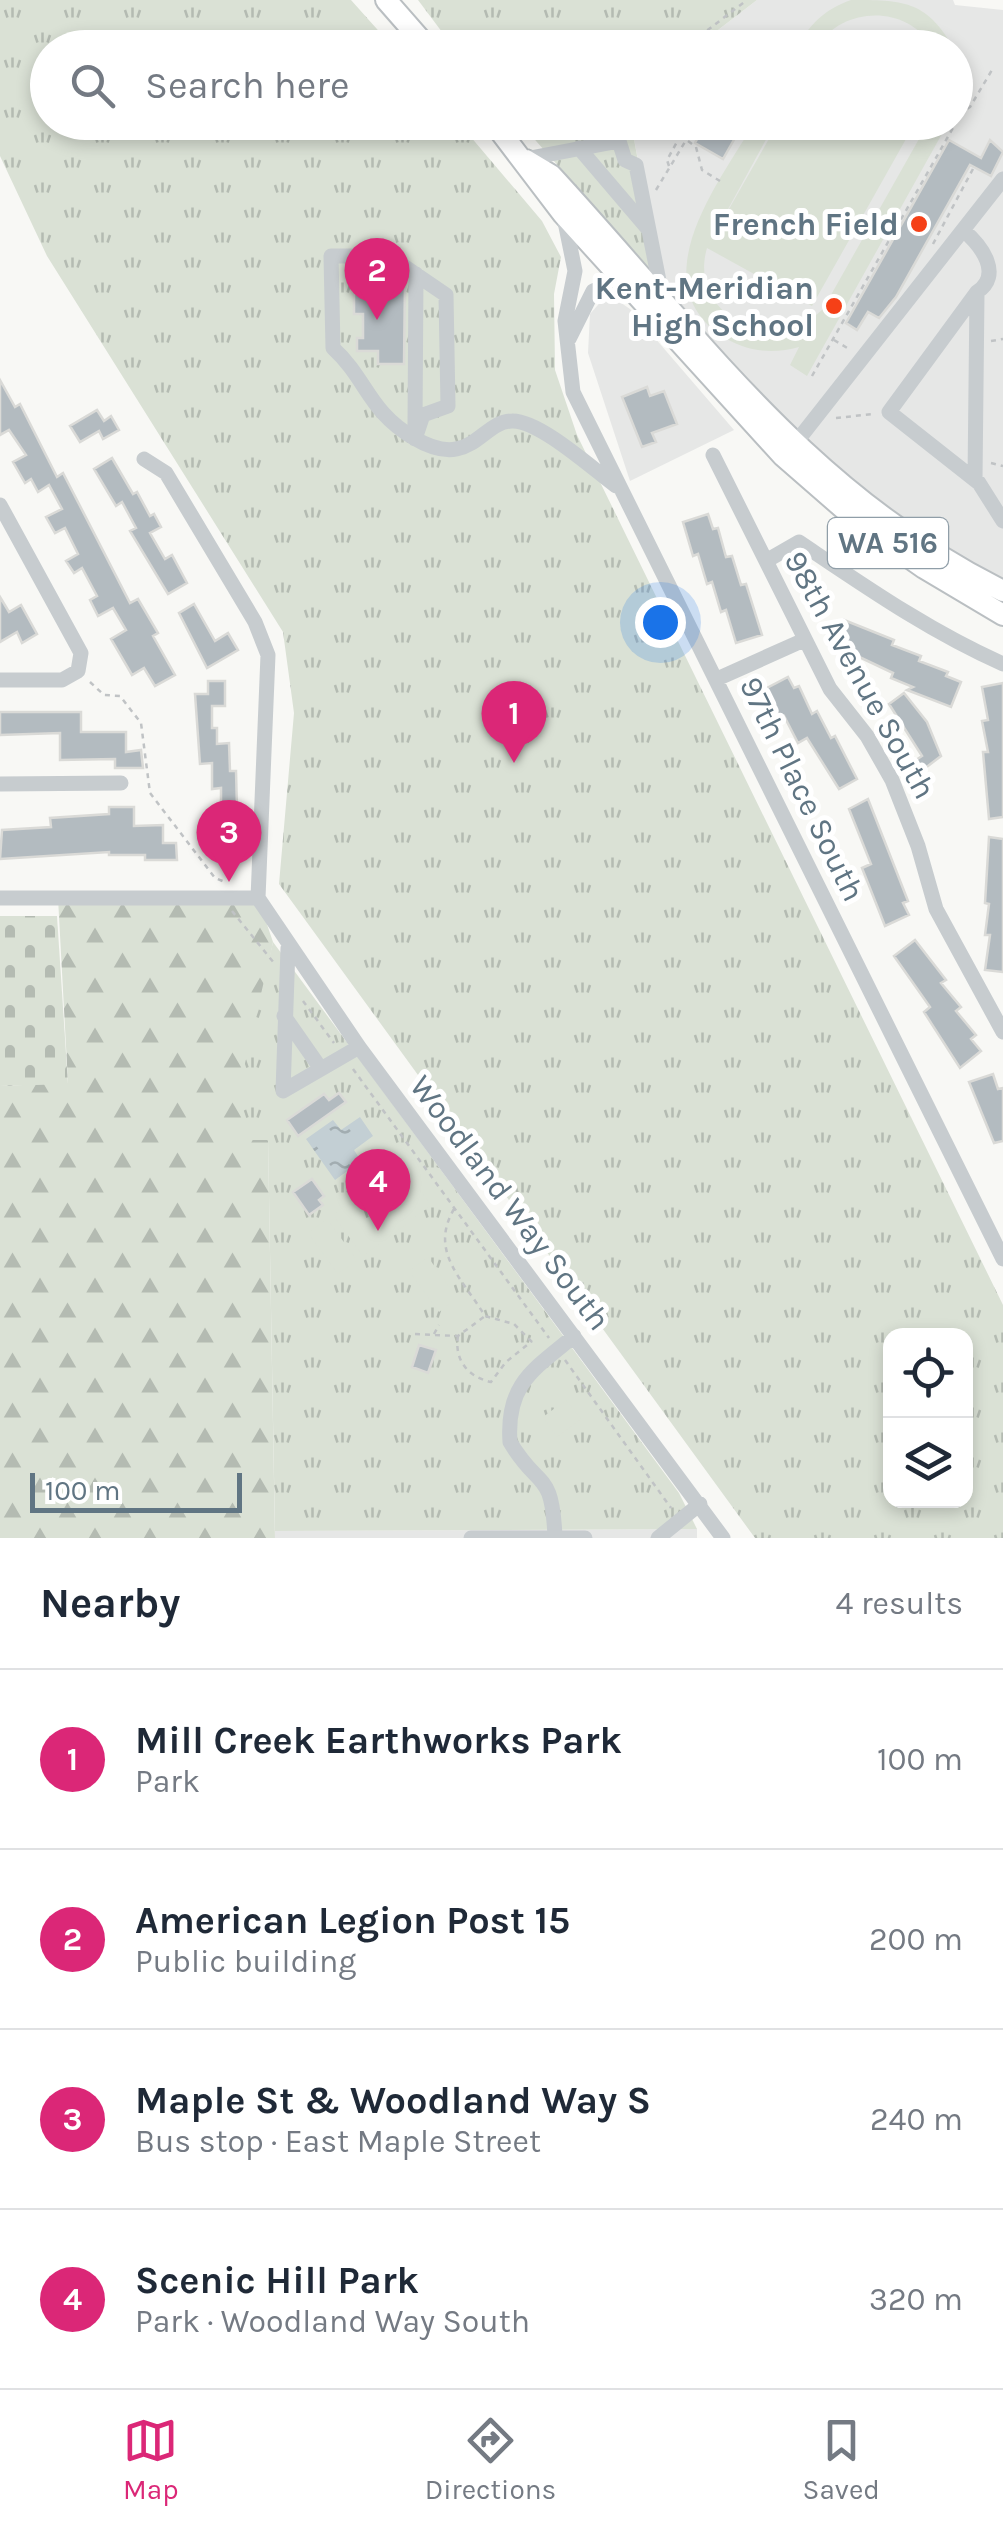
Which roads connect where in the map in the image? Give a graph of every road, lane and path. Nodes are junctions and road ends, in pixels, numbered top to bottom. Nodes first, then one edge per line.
1 (386, 0) edge
2 (747, 0) edge
3 (412, 30) edge
4 (708, 30) edge
5 (992, 70) dead end
6 (973, 102) edge
7 (508, 140) edge
8 (679, 140) edge
9 (686, 140) joint
10 (946, 140) edge
11 (580, 148) junction
12 (524, 159) junction
13 (974, 167) dead end
14 (670, 168) junction
15 (1003, 179) edge
16 (720, 181) dead end
17 (645, 208) junction
18 (563, 214) junction
19 (963, 230) junction
20 (650, 231) junction
21 (928, 251) dead end
22 (416, 274) junction
23 (629, 285) junction
24 (978, 292) junction
25 (663, 301) junction
26 (569, 339) junction
27 (833, 339) junction
28 (993, 339) dead end
29 (1003, 340) edge
30 (864, 358) junction
31 (812, 376) dead end
32 (890, 412) junction
33 (813, 420) junction
34 (415, 439) junction
35 (789, 450) junction
36 (713, 455) dead end
37 (144, 459) dead end
38 (974, 479) junction
39 (619, 488) junction
40 (0, 506) edge
41 (1003, 521) edge
42 (766, 561) junction
43 (1003, 591) edge
44 (1003, 615) edge
45 (804, 640) junction
46 (1003, 664) edge
47 (717, 678) junction
48 (0, 680) edge
49 (122, 783) dead end
50 (0, 784) edge
51 (0, 898) edge
52 (258, 898) junction
53 (288, 948) junction
54 (284, 1016) junction
55 (1003, 1032) edge
56 (358, 1046) junction
57 (320, 1069) junction
58 (455, 1208) dead end
59 (1003, 1259) edge
60 (485, 1316) junction
61 (439, 1325) dead end
62 (414, 1334) dead end
63 (434, 1336) junction
64 (458, 1336) junction
65 (574, 1336) junction
66 (532, 1342) junction
67 (547, 1359) junction
68 (700, 1504) junction
69 (678, 1530) edge
70 (554, 1537) edge
71 (471, 1538) edge
72 (586, 1538) edge
73 (658, 1538) edge
74 (723, 1538) edge

1 - 3 main road
2 - 4 path
5 - 6 path
7 - 12 main road, WA 516
8 - 14 path
9 - 14 path
9 - 16 path
10 - 27 path
11 - 12 street
11 - 17 street
11 - 20 street
12 - 18 main road, WA 516
12 - 25 main road, WA 516
13 - 21 path
14 - 17 path
15 - 19 street
17 - 20 street
18 - 23 main road, WA 516
18 - 26 street, 97th Place South
19 - 24 street
19 - 30 street
20 - 25 street
22 - 34 street
22 - 34 street
22 - 34 street
23 - 26 street
23 - 35 main road, WA 516
24 - 32 street
24 - 38 street
25 - 35 main road, WA 516
26 - 39 street, 97th Place South
27 - 30 path
27 - 31 path
28 - 29 path
30 - 33 street
32 - 33 path
32 - 38 street
33 - 35 street
34 - 39 street
35 - 43 main road, WA 516
35 - 44 main road, WA 516
36 - 42 street, 98th Avenue South
37 - 52 street
38 - 41 street
39 - 47 street, 97th Place South
40 - 48 street
42 - 45 street, 98th Avenue South
42 - 46 street
45 - 47 street
45 - 55 street, 98th Avenue South
47 - 59 street, 97th Place South
49 - 50 street
51 - 52 street
52 - 53 street, Woodland Way South
53 - 54 street
53 - 56 street, Woodland Way South
54 - 57 street
54 - 57 street
56 - 57 street
56 - 65 street, Woodland Way South
58 - 60 path
60 - 64 path
60 - 66 path
61 - 63 path
62 - 63 path
63 - 64 path
64 - 66 path
65 - 67 street
65 - 68 street, Woodland Way South
66 - 67 path
67 - 70 street
68 - 69 street
68 - 74 street, Woodland Way South
69 - 73 street
70 - 71 street
70 - 72 street

